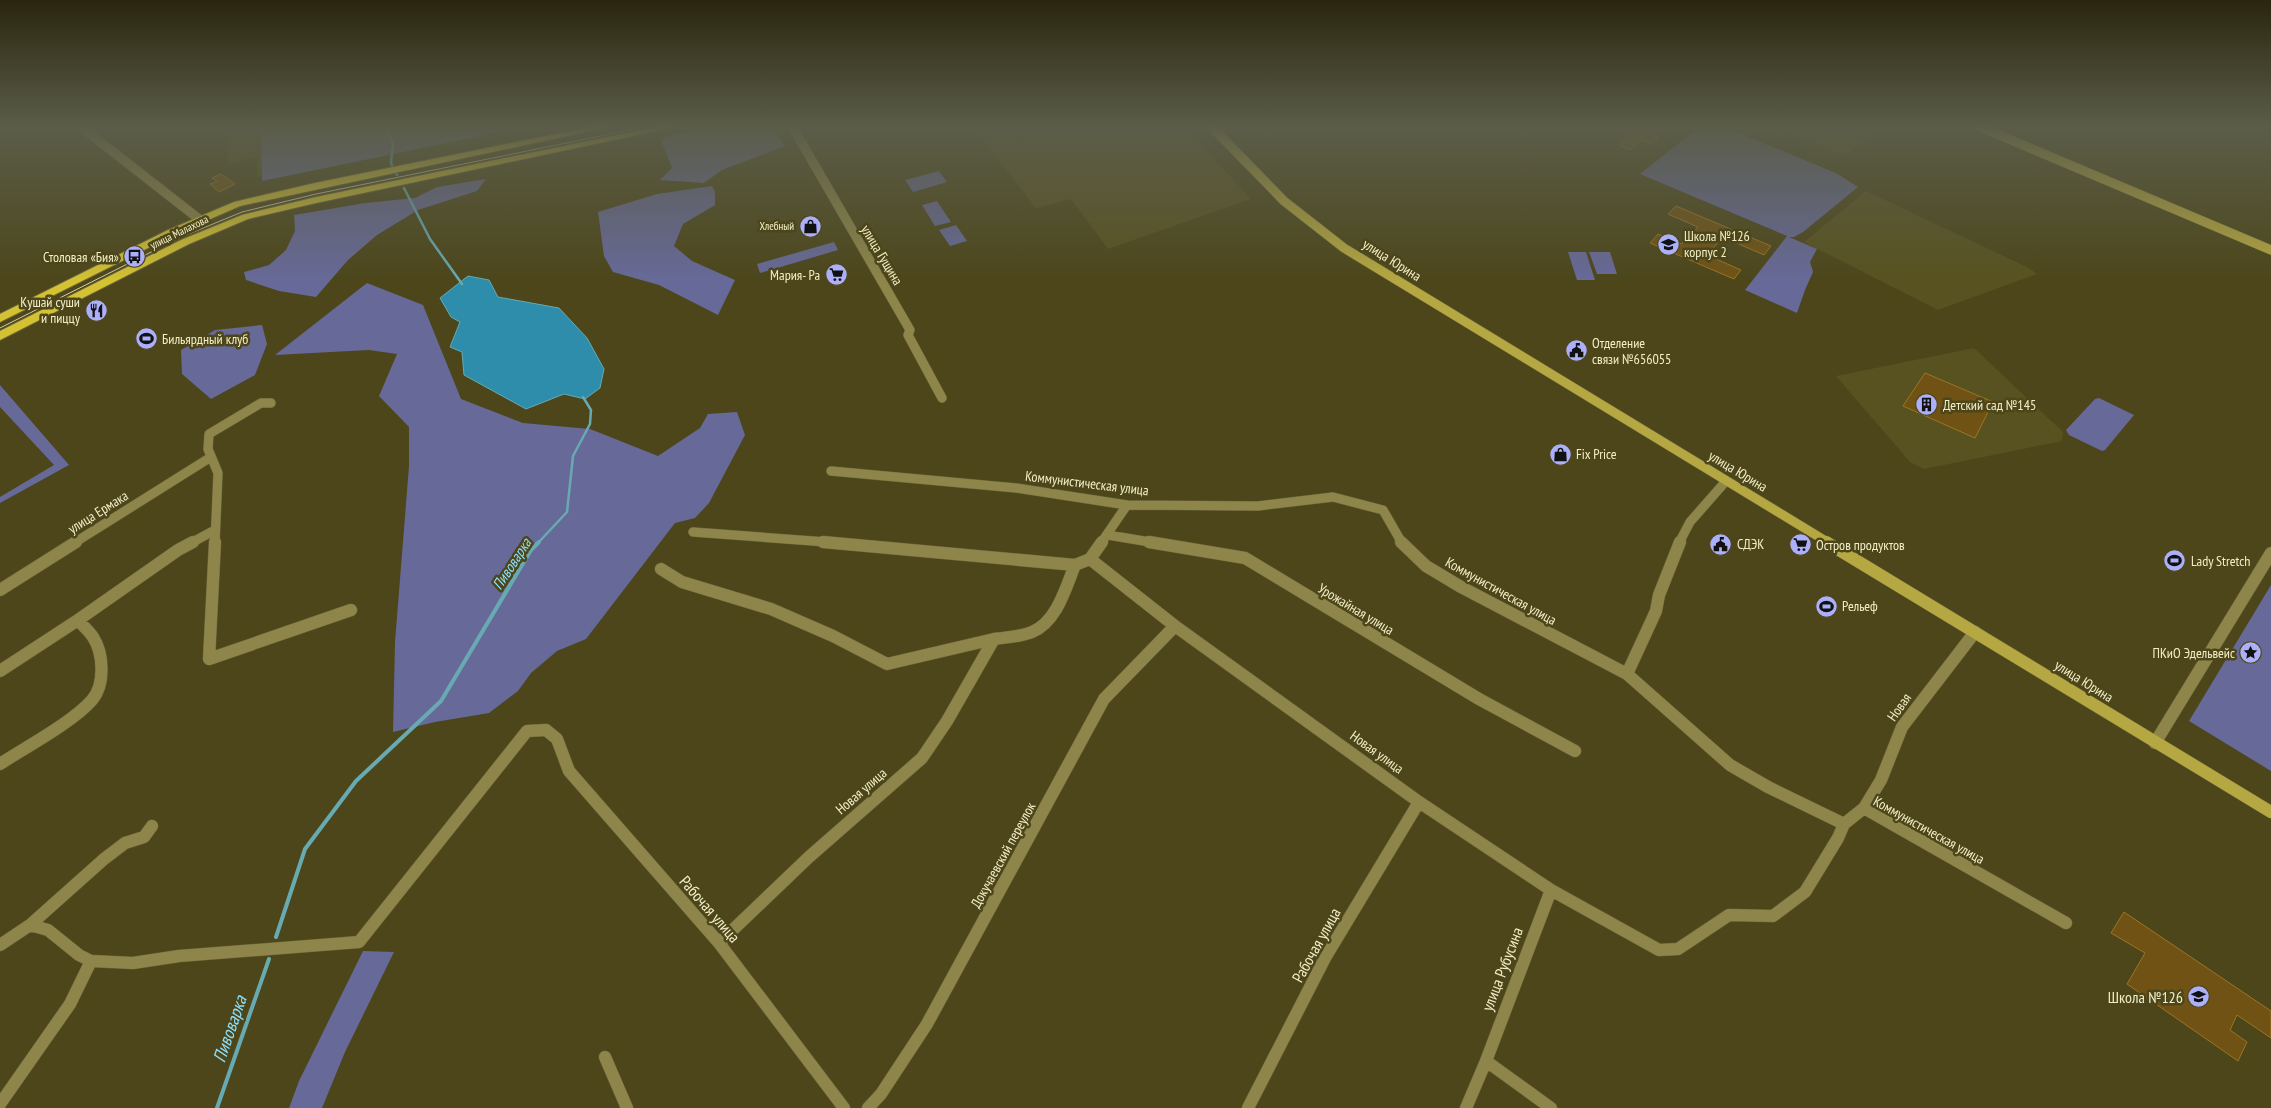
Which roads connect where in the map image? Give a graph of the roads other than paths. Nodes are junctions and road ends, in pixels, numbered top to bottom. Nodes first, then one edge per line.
1 (146, 178) edge
2 (358, 178) edge
3 (424, 178) edge
4 (822, 178) edge
5 (1259, 178) edge
6 (2100, 178) edge
7 (199, 219) junction
8 (2271, 250) edge
9 (0, 318) edge
10 (0, 336) edge
11 (942, 398) dead end
12 (271, 403) dead end
13 (211, 457) junction
14 (831, 471) dead end
15 (1726, 481) junction
16 (1127, 505) junction
17 (215, 530) junction
18 (694, 532) dead end
19 (1108, 535) junction
20 (2271, 553) edge
21 (1090, 559) junction
22 (1075, 566) junction
23 (661, 569) dead end
24 (0, 590) edge
25 (351, 610) dead end
26 (78, 620) junction
27 (1175, 626) junction
28 (1975, 632) junction
29 (994, 639) junction
30 (0, 671) edge
31 (1626, 674) junction
32 (2154, 743) junction
33 (1575, 751) dead end
34 (0, 764) edge
35 (1419, 802) junction
36 (1864, 808) junction
37 (2271, 812) edge
38 (1844, 824) junction
39 (152, 826) dead end
40 (1551, 890) junction
41 (2066, 923) dead end
42 (30, 925) junction
43 (719, 943) junction
44 (0, 945) edge
45 (91, 961) junction
46 (605, 1057) dead end
47 (1486, 1061) junction
48 (0, 1104) edge
49 (627, 1108) edge
50 (844, 1108) edge
51 (868, 1108) edge
52 (1248, 1108) edge
53 (1466, 1108) edge
54 (1552, 1108) edge

1 - 7 street
2 - 7 main road, улица Малахова
3 - 10 main road, улица Малахова
4 - 11 street, улица Гущина
5 - 15 main road, улица Юрина
6 - 8 main road
7 - 9 main road, улица Малахова
12 - 13 street
13 - 17 street
13 - 24 street, улица Ермака
14 - 16 street, Коммунистическая улица
15 - 28 main road, улица Юрина
15 - 31 street
16 - 19 street
16 - 31 street, Коммунистическая улица
17 - 25 street
17 - 26 street
18 - 22 street
19 - 21 street
19 - 33 street, Урожайная улица
20 - 32 street
21 - 22 street
21 - 27 street, Новая улица
22 - 29 street
23 - 29 street
26 - 30 street
26 - 34 street
27 - 35 street, Новая улица
27 - 51 street, Докучаевский переулок
28 - 32 main road, улица Юрина
28 - 36 street, Новая
29 - 43 street, Новая улица
31 - 38 street, Коммунистическая улица
32 - 37 main road, улица Юрина
35 - 40 street, Новая улица
35 - 52 street, Рабочая улица
36 - 38 street, Коммунистическая улица
36 - 41 street, Коммунистическая улица
38 - 40 street, Новая улица
39 - 42 street
40 - 47 street, улица Рубусина
42 - 44 street
42 - 45 street
43 - 45 street, Рабочая улица
43 - 50 street, Рабочая улица
45 - 48 street
46 - 49 street
47 - 53 street, улица Рубусина
47 - 54 street

